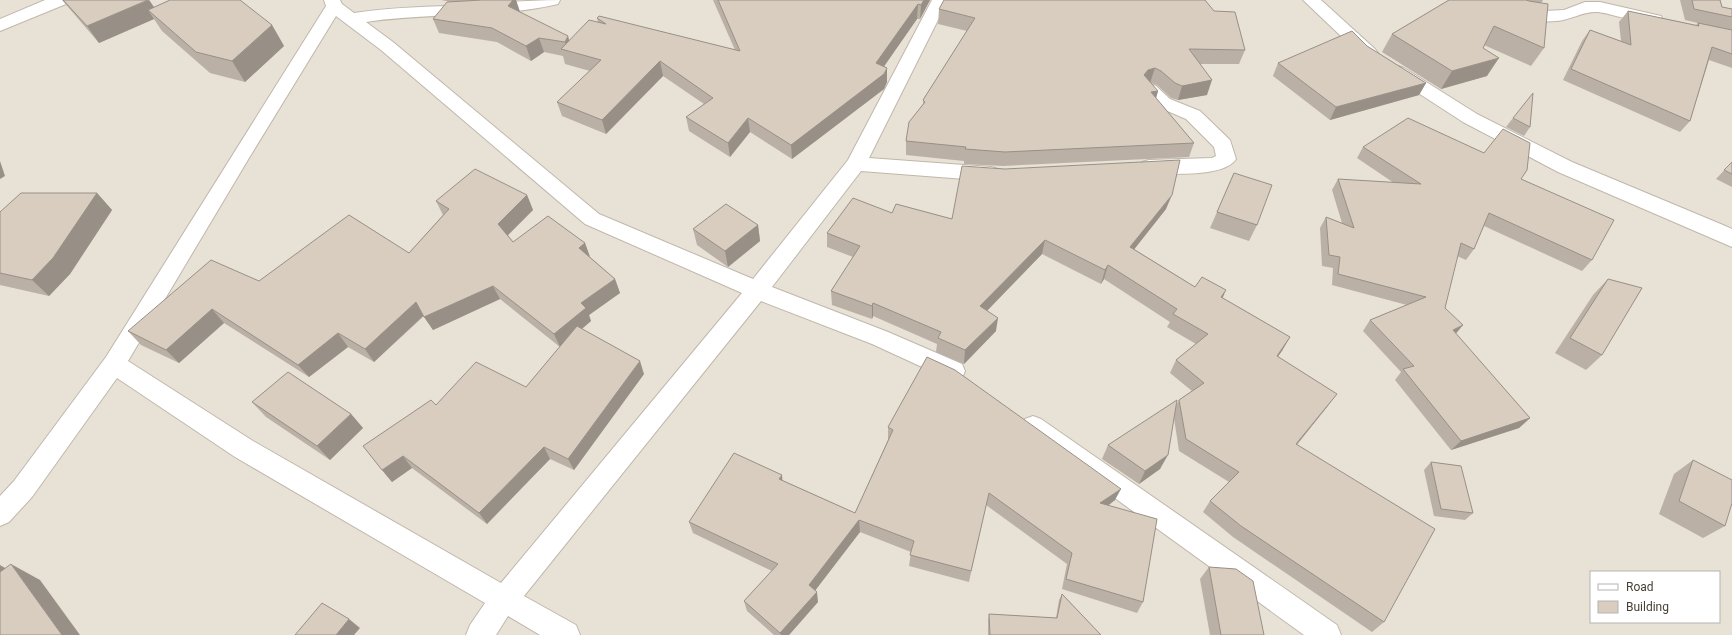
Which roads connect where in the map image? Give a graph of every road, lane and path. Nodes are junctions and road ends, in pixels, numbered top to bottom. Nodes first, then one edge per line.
1 (60, 0) edge
2 (552, 0) edge
3 (940, 0) edge
4 (1311, 0) edge
5 (1484, 0) edge
6 (333, 3) edge
7 (351, 19) junction
8 (1672, 24) edge
9 (0, 26) edge
10 (1150, 90) edge
11 (856, 164) junction
12 (1134, 167) edge
13 (1011, 174) edge
14 (1732, 239) edge
15 (757, 290) junction
16 (114, 364) junction
17 (975, 384) edge
18 (1014, 412) edge
19 (0, 514) edge
20 (504, 599) junction
21 (480, 635) edge
22 (566, 635) edge
23 (1327, 635) edge

1 - 9 street
2 - 7 street
3 - 11 street
4 - 14 street
5 - 8 street
6 - 7 street
6 - 16 street
7 - 15 street
10 - 12 street
11 - 13 street
11 - 15 street
15 - 17 street
15 - 20 street
16 - 19 street
16 - 20 street
18 - 23 street
20 - 21 street
20 - 22 street

